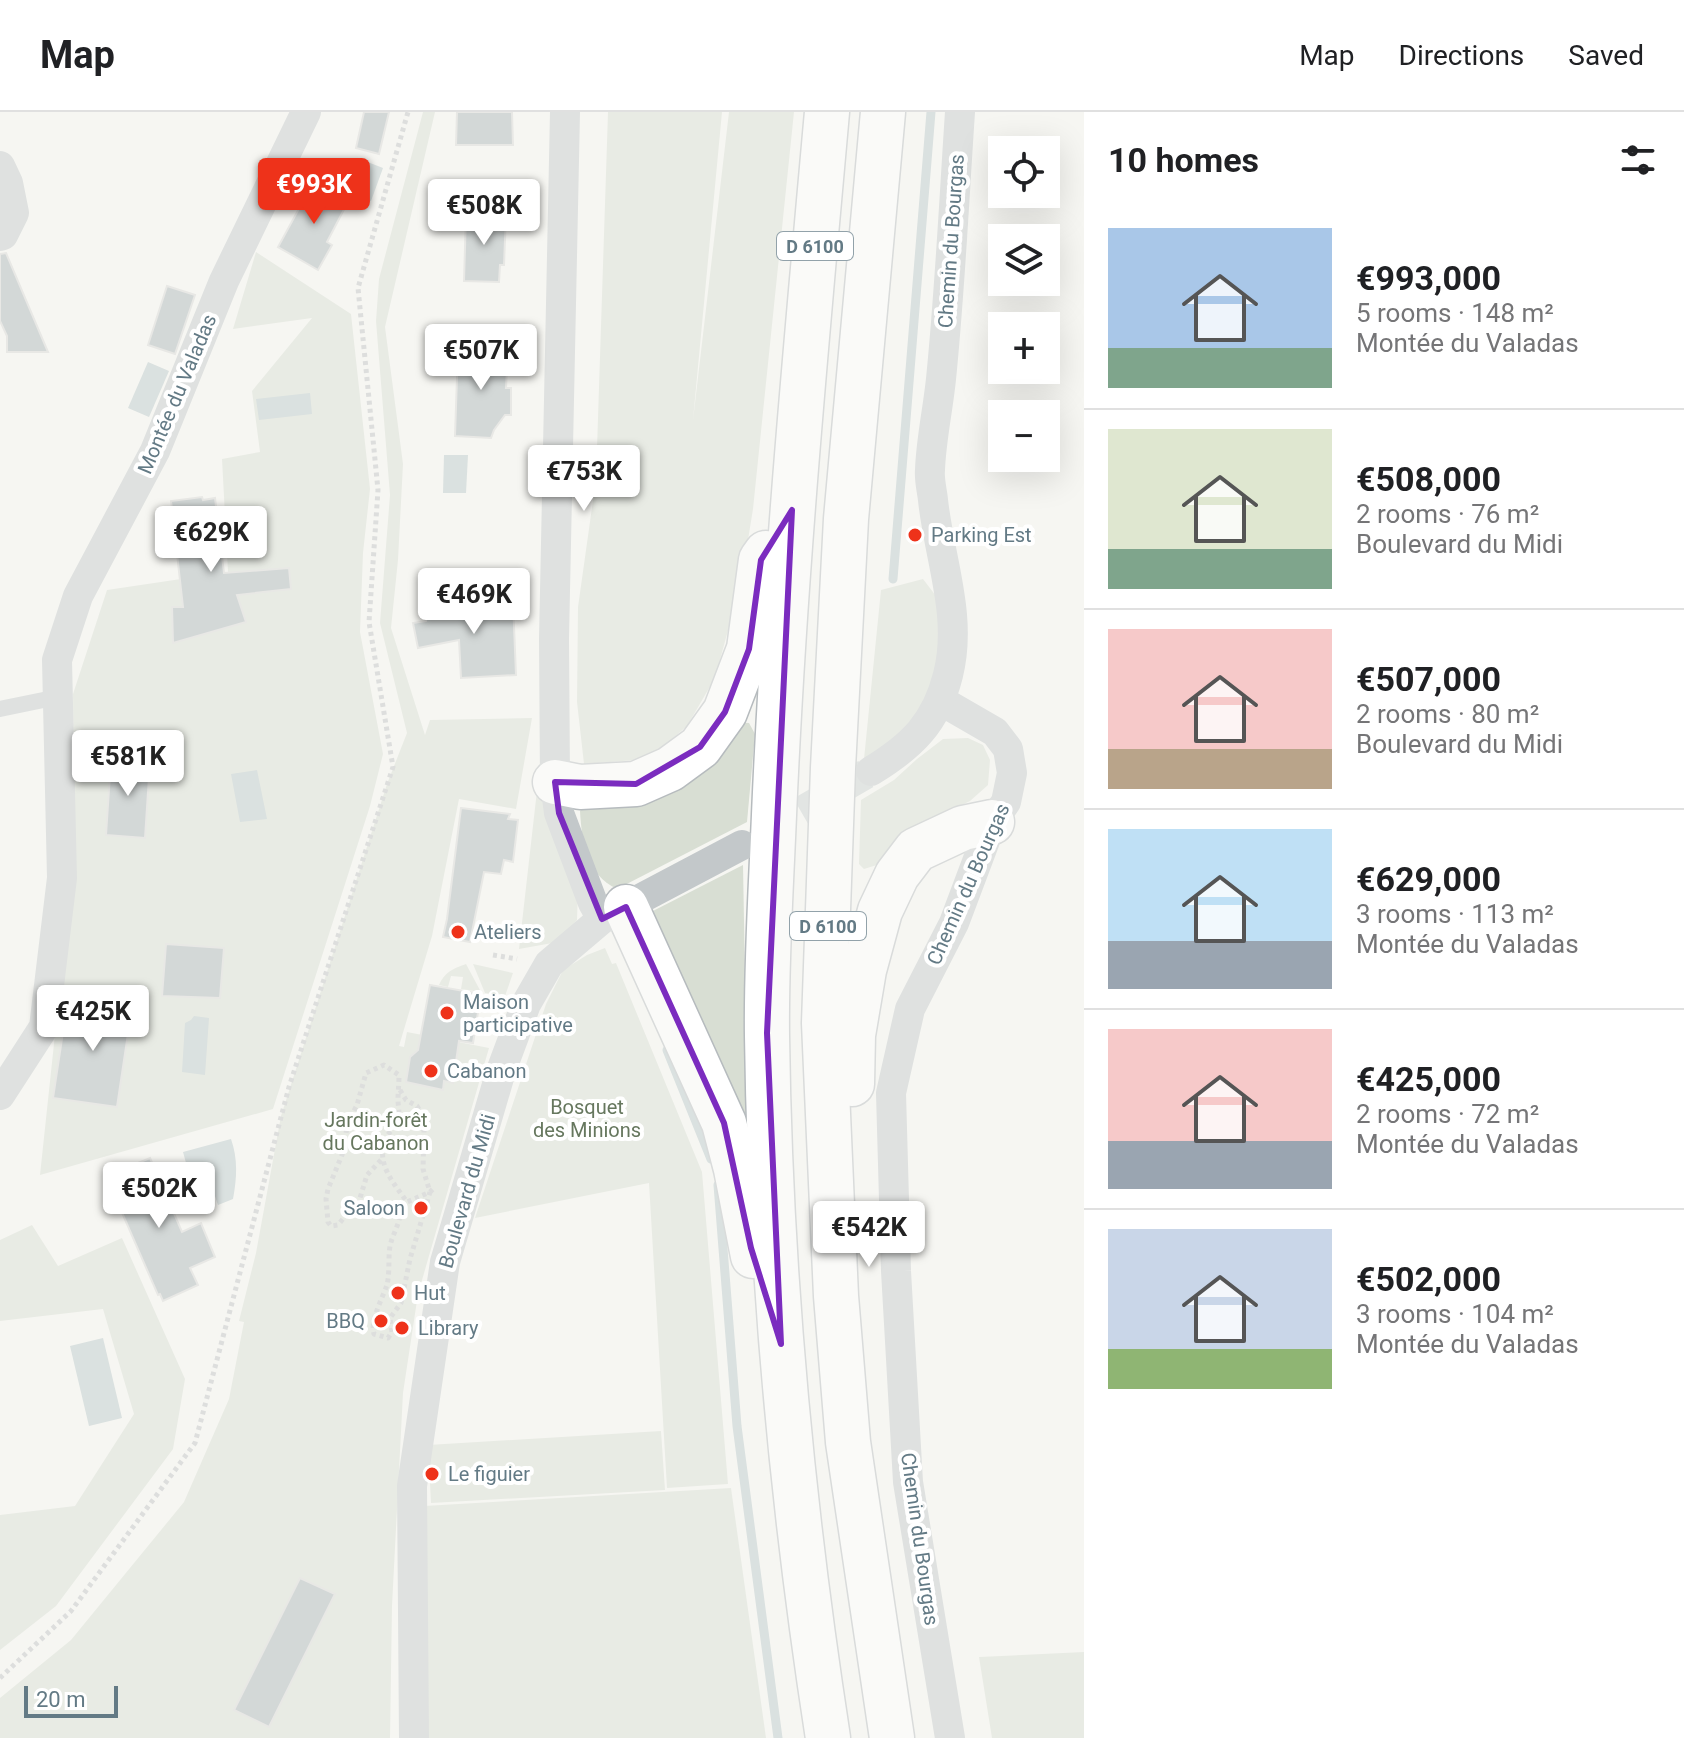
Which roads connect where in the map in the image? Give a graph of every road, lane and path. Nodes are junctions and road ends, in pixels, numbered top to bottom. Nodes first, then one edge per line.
1 (306, 112) edge
2 (408, 112) edge
3 (565, 112) edge
4 (827, 112) edge
5 (883, 112) edge
6 (960, 112) edge
7 (0, 166) edge
8 (0, 236) edge
9 (792, 510) junction
10 (58, 697) junction
11 (939, 703) junction
12 (0, 709) edge
13 (871, 771) tunnel mouth
14 (555, 782) junction
15 (992, 822) junction
16 (742, 845) tunnel mouth
17 (614, 913) junction
18 (399, 1089) junction
19 (0, 1095) edge
20 (381, 1160) junction
21 (437, 1185) dead end
22 (430, 1192) junction
23 (400, 1216) dead end
24 (781, 1344) junction
25 (848, 1442) junction
26 (0, 1678) edge
27 (414, 1738) edge
28 (828, 1738) edge
29 (892, 1738) edge
30 (950, 1738) edge

1 - 10 street, Montée du Valadas
2 - 26 path
3 - 14 street
4 - 9 main road, D 6100
5 - 25 main road, D 6100
6 - 11 street, Chemin du Bourgas
7 - 8 street
9 - 14 main road
9 - 24 main road, D 6100
10 - 12 lane
10 - 19 street, Montée du Valadas
11 - 13 street
11 - 15 street, Chemin du Bourgas
14 - 17 street
15 - 25 main road
15 - 30 street, Chemin du Bourgas
16 - 17 street, Boulevard du Midi
17 - 24 main road
17 - 27 street, Boulevard du Midi
18 - 20 path
18 - 20 path
18 - 22 path
20 - 22 path
21 - 22 path
22 - 23 path
24 - 28 main road, D 6100
25 - 29 main road, D 6100

